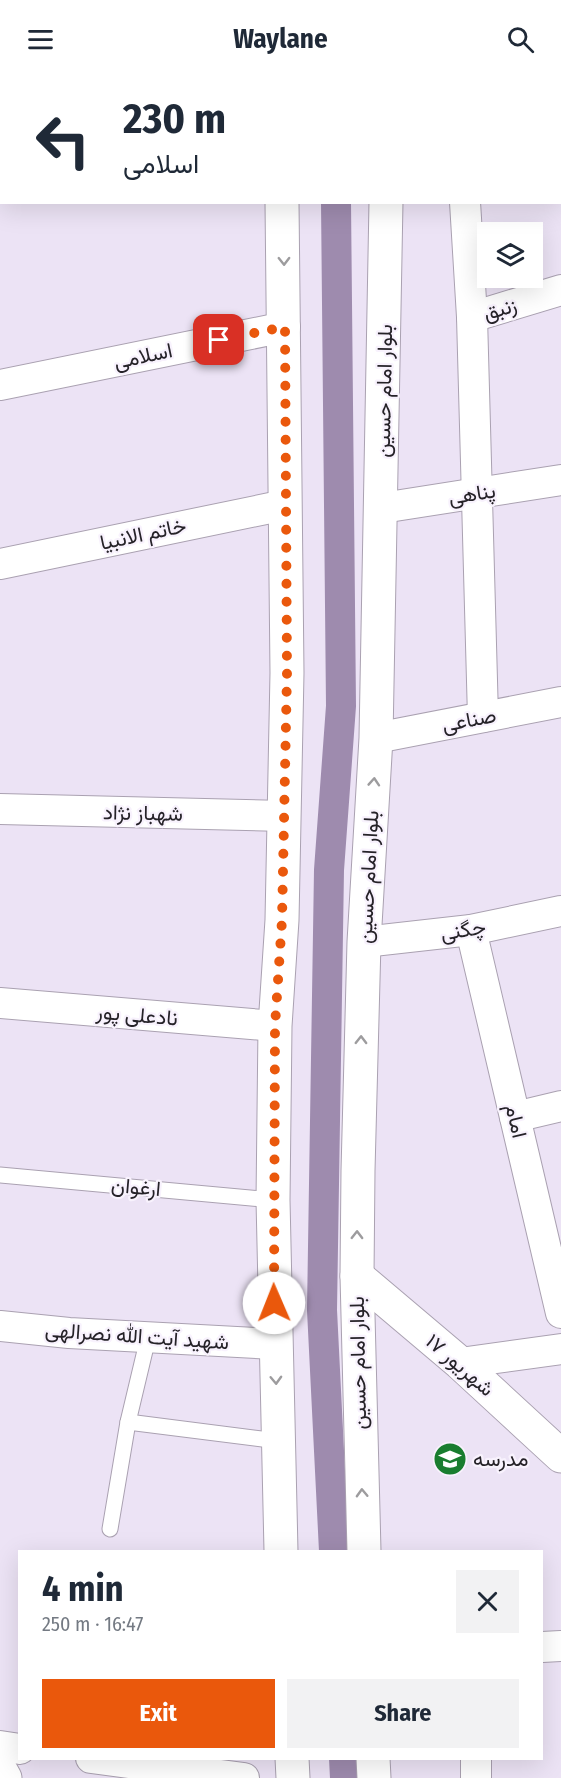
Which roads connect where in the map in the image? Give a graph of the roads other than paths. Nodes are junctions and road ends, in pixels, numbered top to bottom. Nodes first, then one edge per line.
1 (282, 204) edge
2 (386, 204) edge
3 (465, 204) edge
4 (561, 290) edge
5 (472, 316) junction
6 (285, 327) junction
7 (0, 385) edge
8 (561, 480) edge
9 (477, 493) junction
10 (285, 505) junction
11 (382, 508) junction
12 (0, 564) edge
13 (561, 702) edge
14 (483, 717) junction
15 (376, 738) junction
16 (0, 810) edge
17 (285, 816) junction
18 (561, 911) edge
19 (471, 930) junction
20 (364, 942) junction
21 (0, 1003) edge
22 (275, 1026) junction
23 (561, 1106) edge
24 (515, 1117) junction
25 (0, 1175) edge
26 (273, 1200) junction
27 (357, 1276) junction
28 (561, 1313) edge
29 (0, 1326) edge
30 (148, 1338) junction
31 (275, 1344) junction
32 (561, 1349) edge
33 (460, 1363) junction
34 (128, 1422) junction
35 (278, 1441) junction
36 (561, 1456) edge
37 (110, 1529) dead end
38 (281, 1550) edge
39 (364, 1550) edge
40 (561, 1646) edge
41 (543, 1647) edge
42 (0, 1746) edge
43 (18, 1749) edge
44 (106, 1760) edge
45 (292, 1760) edge
46 (373, 1760) edge
47 (476, 1760) edge
48 (0, 1769) edge
49 (5, 1778) edge
50 (244, 1778) edge
51 (293, 1778) edge
52 (374, 1778) edge
53 (476, 1778) edge

1 -> 6 main road
2 - 11 main road, بلوار امام حسین
3 - 5 street
4 - 5 street, زنبق
5 - 9 street
6 - 7 street, اسلامی
6 - 10 main road
8 - 9 street, پناهی
9 - 11 street, پناهی
9 - 14 street
10 - 12 street, خاتم الانبیا
10 - 17 main road
11 - 15 main road, بلوار امام حسین
13 - 14 street, صناعی
14 - 15 street, صناعی
20 -> 15 main road, بلوار امام حسین
16 - 17 street, شهباز نژاد
17 - 22 main road
18 - 19 street, چگنی
19 - 20 street, چگنی
19 - 24 street, امام
27 -> 20 main road, بلوار امام حسین
21 - 22 street, نادعلی پور
22 - 26 main road
23 - 24 street
24 - 28 street, امام
25 - 26 lane, ارغوان
26 - 31 main road
27 - 33 main road, ۱۷ شهریور
39 -> 27 main road, بلوار امام حسین
29 - 30 street, شهید آیت الله نصرالهی
30 - 31 street, شهید آیت الله نصرالهی
30 - 34 lane
31 -> 35 main road
32 - 33 street
33 - 36 main road, ۱۷ شهریور
34 - 35 lane
34 - 37 lane
35 - 38 main road
40 - 41 street
42 - 43 street
44 - 50 street
45 - 51 main road
46 - 52 main road
47 - 53 street
48 - 49 main road

